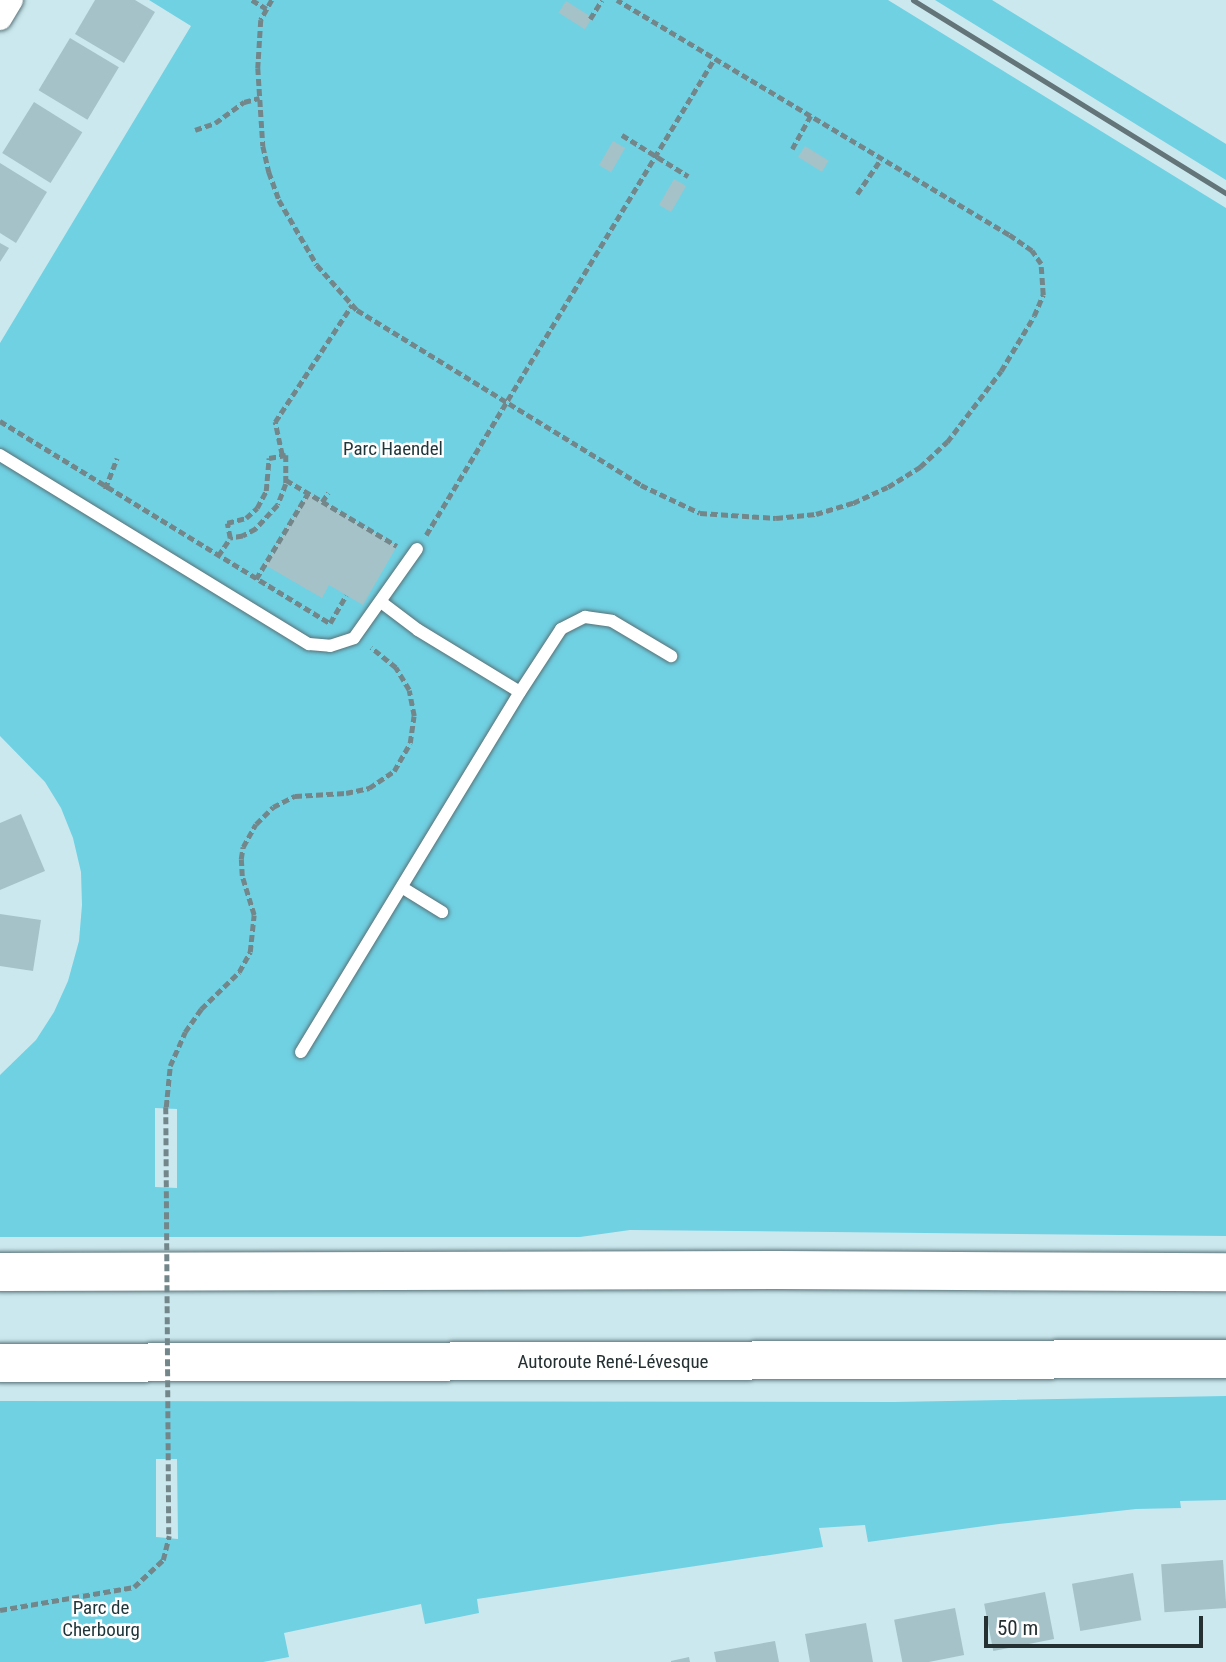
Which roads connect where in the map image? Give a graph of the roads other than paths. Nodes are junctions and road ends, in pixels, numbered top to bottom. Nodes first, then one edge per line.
1 (12, 0) edge
2 (0, 18) edge
3 (0, 456) edge
4 (415, 552) road end
5 (381, 602) junction
6 (671, 656) dead end
7 (520, 692) junction
8 (403, 888) junction
9 (442, 912) dead end
10 (301, 1052) dead end
11 (0, 1272) edge
12 (1226, 1272) edge
13 (1226, 1359) edge
14 (0, 1363) edge

1 - 2 street
3 - 5 lane
4 - 5 lane
5 - 7 lane
6 - 7 lane
7 - 8 lane
8 - 9 lane
8 - 10 lane
11 - 12 highway
13 - 14 highway, Autoroute René-Lévesque

